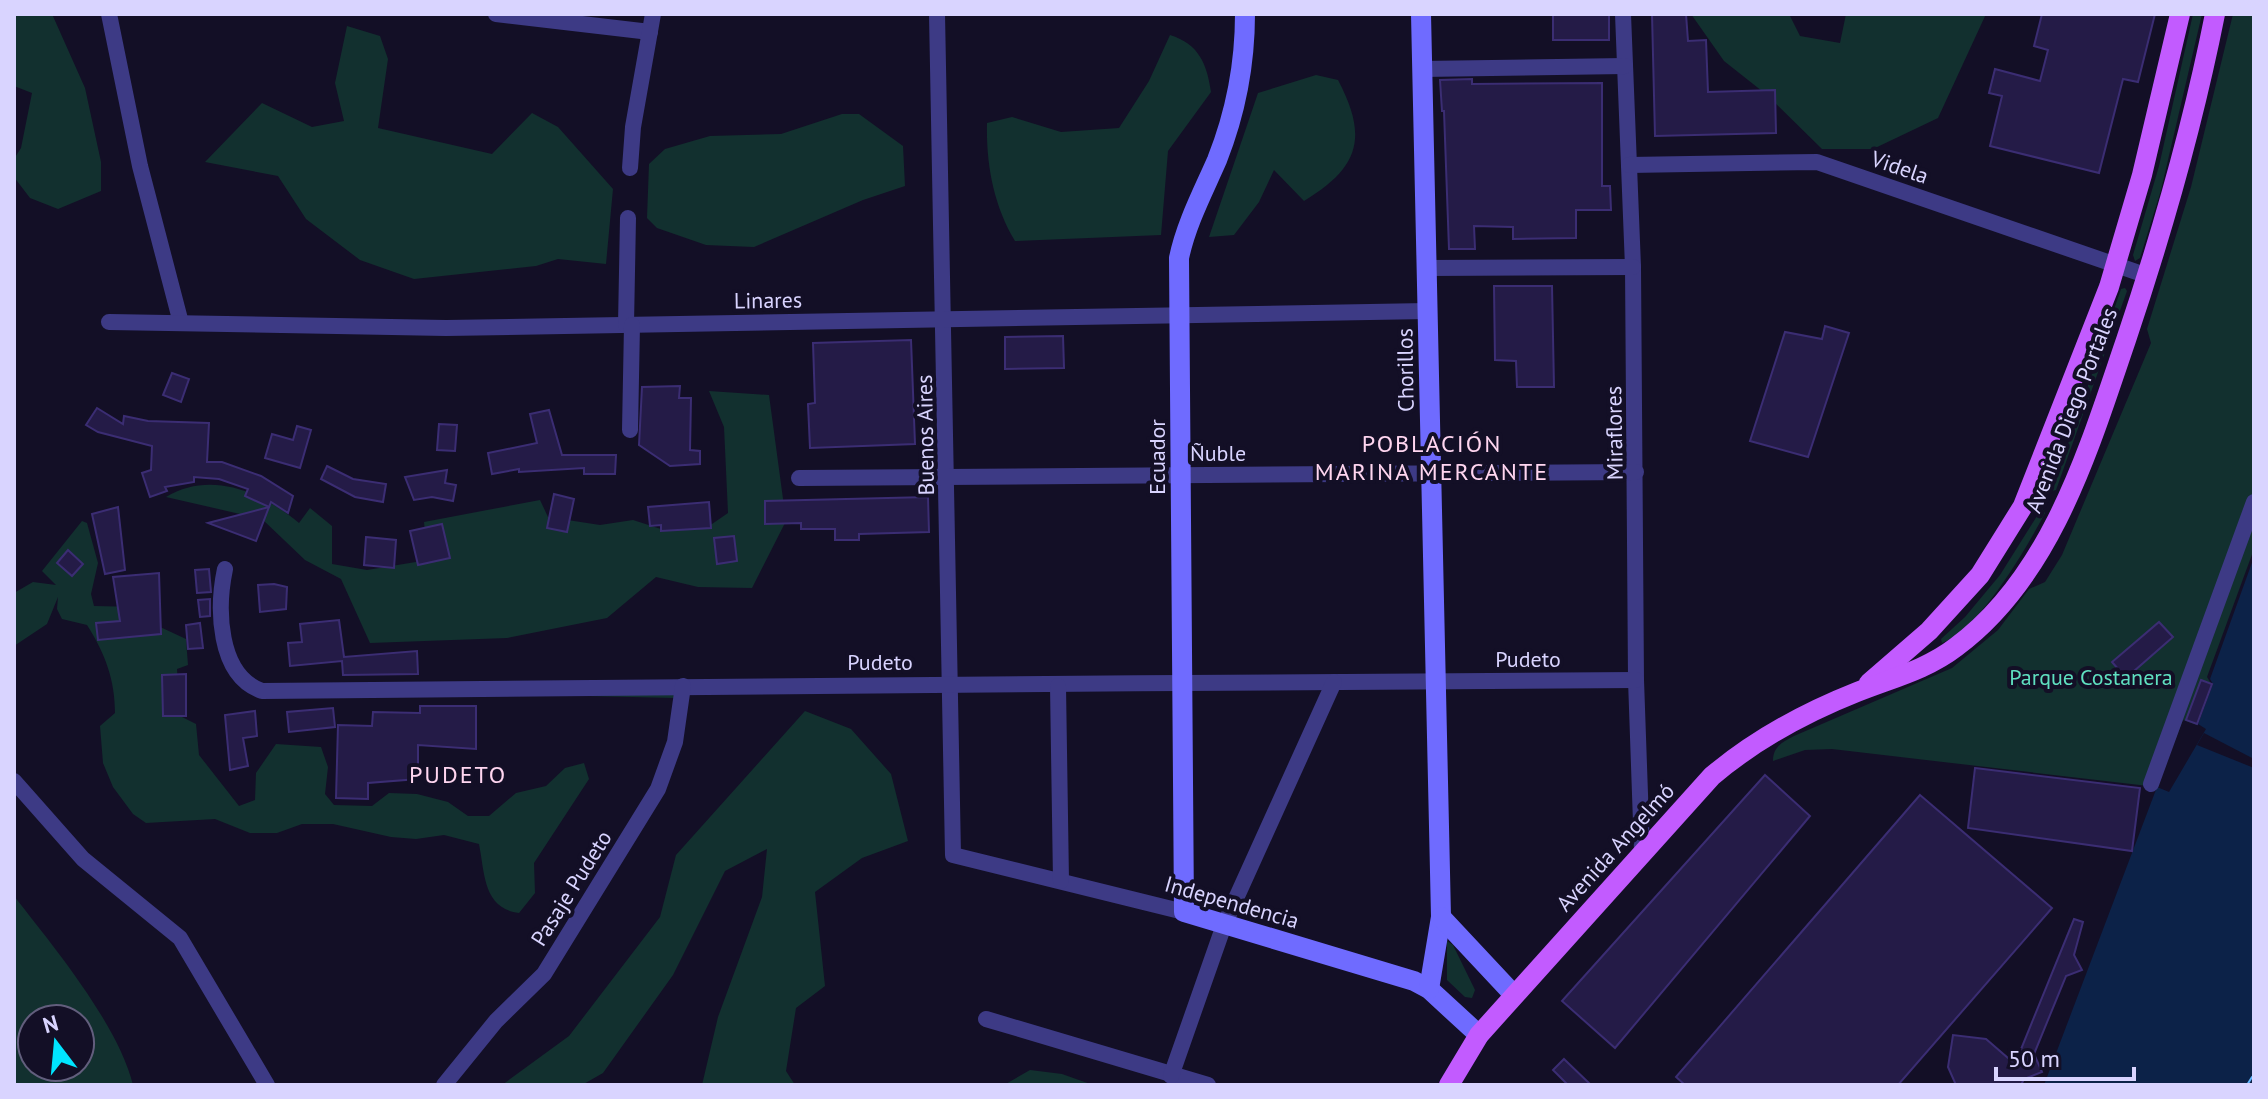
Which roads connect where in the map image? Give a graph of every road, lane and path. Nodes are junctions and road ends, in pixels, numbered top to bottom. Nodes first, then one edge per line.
1 (109, 14) edge
2 (496, 14) edge
3 (653, 14) edge
4 (937, 14) edge
5 (1245, 14) edge
6 (1421, 14) edge
7 (1623, 14) edge
8 (2180, 14) edge
9 (2215, 14) edge
10 (650, 32) junction
11 (1625, 66) junction
12 (1422, 69) junction
13 (1629, 165) junction
14 (630, 168) dead end
15 (628, 218) dead end
16 (2115, 265) junction
17 (1633, 267) junction
18 (1427, 268) junction
19 (2148, 276) junction
20 (1427, 311) junction
21 (1181, 315) junction
22 (944, 319) junction
23 (109, 322) dead end
24 (181, 323) junction
25 (629, 325) junction
26 (630, 430) dead end
27 (1636, 472) junction
28 (1431, 473) junction
29 (1181, 475) junction
30 (948, 477) junction
31 (799, 478) dead end
32 (2030, 491) junction
33 (2254, 502) edge
34 (2064, 504) junction
35 (225, 569) dead end
36 (1636, 680) junction
37 (1334, 682) junction
38 (1436, 682) junction
39 (950, 684) junction
40 (1182, 684) junction
41 (683, 686) junction
42 (1058, 686) junction
43 (1860, 691) junction
44 (14, 781) edge
45 (2151, 784) dead end
46 (1642, 851) junction
47 (953, 855) joint
48 (1061, 881) junction
49 (1184, 912) junction
50 (1441, 917) junction
51 (1224, 925) junction
52 (1429, 989) junction
53 (1514, 995) junction
54 (986, 1019) dead end
55 (1479, 1035) junction
56 (1171, 1076) junction
57 (267, 1085) edge
58 (444, 1085) edge
59 (1208, 1085) edge
60 (1449, 1085) edge

1 - 24 street
2 - 10 street
3 - 10 street
4 - 22 street, Buenos Aires
5 - 21 street, Ecuador
6 - 12 street, Chorillos
7 - 11 street, Miraflores
8 - 16 main road, Avenida Diego Portales
9 - 19 main road, Avenida Diego Portales
10 - 14 street
11 - 12 street
11 - 13 street, Miraflores
12 - 18 street, Chorillos
13 - 16 street, Videla
13 - 17 street, Miraflores
15 - 25 street
16 - 19 street, Videla
16 - 32 main road, Avenida Diego Portales
17 - 18 street
17 - 27 street, Miraflores
18 - 20 street, Chorillos
19 - 34 main road, Avenida Diego Portales
20 - 21 street, Linares
20 - 28 street, Chorillos
21 - 22 street, Linares
21 - 29 street, Ecuador
22 - 25 street, Linares
22 - 30 street, Buenos Aires
23 - 24 street, Linares
24 - 25 street, Linares
25 - 26 street
27 - 28 street, Ñuble
27 - 36 street, Miraflores
28 - 29 street, Ñuble
28 - 38 street, Chorillos
29 - 30 street, Ñuble
29 - 40 street, Ecuador
30 - 31 street, Ñuble
30 - 39 street, Buenos Aires
32 - 34 main road
32 - 43 main road, Avenida Diego Portales
33 - 45 street
34 - 43 main road, Avenida Diego Portales
35 - 41 street, Pudeto
36 - 38 street, Pudeto
36 - 46 street, Miraflores
37 - 38 street, Pudeto
37 - 40 street, Pudeto
37 - 51 street
38 - 50 street, Chorillos
39 - 41 street, Pudeto
39 - 42 street, Pudeto
39 - 47 street, Buenos Aires
40 - 42 street, Pudeto
40 - 49 street, Ecuador
41 - 58 street, Pasaje Pudeto
42 - 48 street
43 - 46 main road, Avenida Angelmó
44 - 57 street
46 - 53 main road, Avenida Angelmó
47 - 48 street, Independencia
48 - 49 street, Independencia
49 - 51 street, Independencia
50 - 52 street, Chorillos
50 - 53 street
51 - 52 street, Independencia
51 - 56 street
52 - 55 street, Independencia
53 - 55 main road, Avenida Angelmó
54 - 56 street
55 - 60 main road, Avenida Angelmó
56 - 59 street

